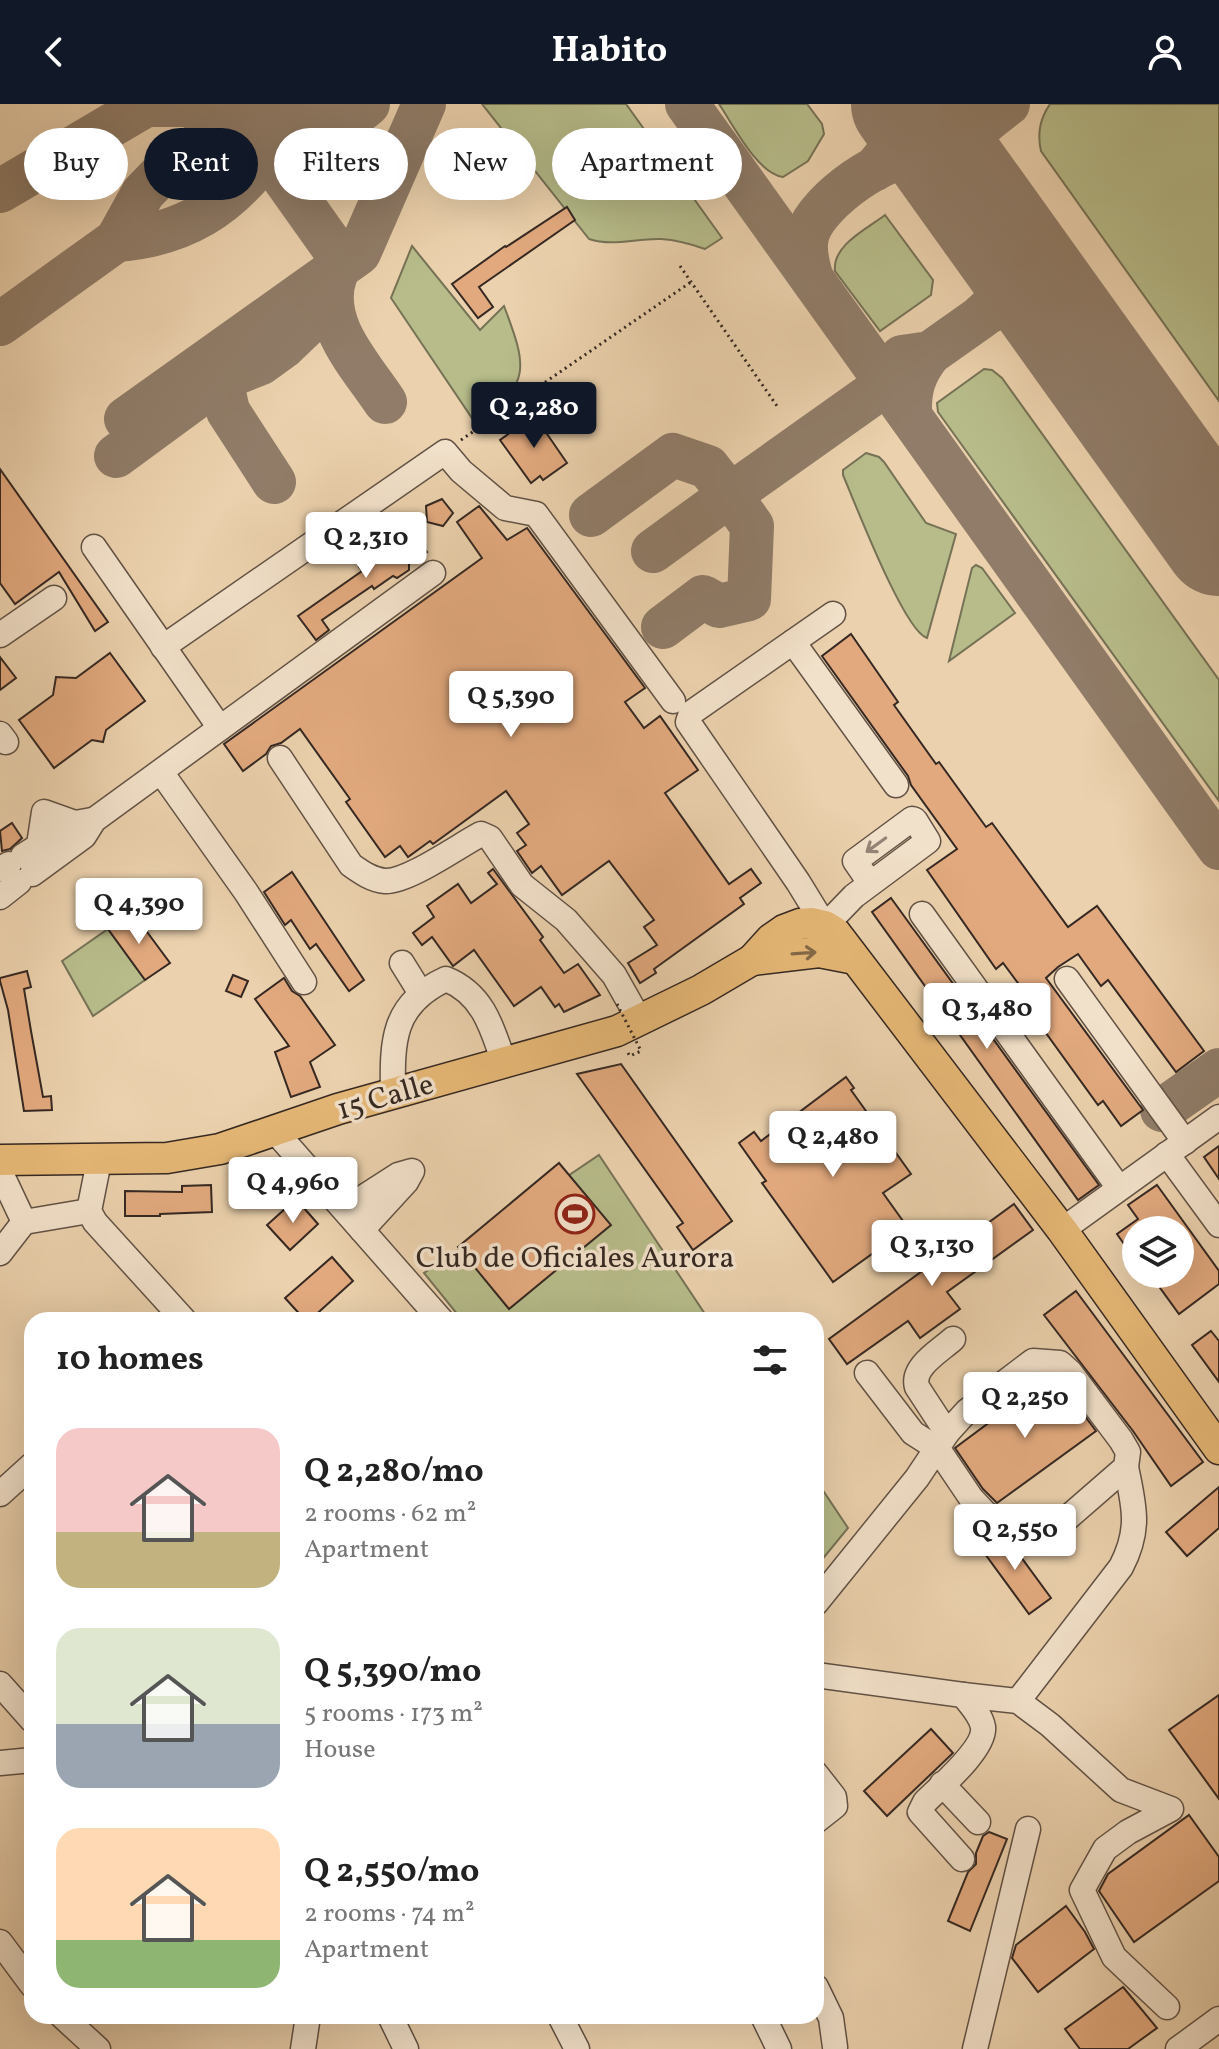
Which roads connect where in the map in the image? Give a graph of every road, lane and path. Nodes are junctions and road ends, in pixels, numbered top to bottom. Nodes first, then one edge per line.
1 (680, 266) dead end
2 (691, 282) junction
3 (777, 406) dead end
4 (445, 452) junction
5 (94, 547) dead end
6 (433, 573) dead end
7 (54, 598) dead end
8 (833, 614) dead end
9 (1, 631) edge
10 (793, 642) junction
11 (163, 647) junction
12 (673, 701) dead end
13 (220, 728) junction
14 (280, 758) dead end
15 (161, 772) junction
16 (896, 785) dead end
17 (85, 821) junction
18 (17, 869) edge
19 (870, 883) dead end
20 (922, 914) dead end
21 (825, 926) junction
22 (855, 959) junction
23 (752, 960) junction
24 (402, 963) dead end
25 (1067, 979) dead end
26 (304, 982) dead end
27 (420, 992) junction
28 (628, 1012) junction
29 (630, 1056) dead end
30 (504, 1063) junction
31 (393, 1094) junction
32 (1219, 1117) edge
33 (274, 1130) junction
34 (1176, 1148) junction
35 (0, 1160) edge
36 (99, 1161) junction
37 (0, 1171) edge
38 (1119, 1188) junction
39 (345, 1209) junction
40 (89, 1211) junction
41 (24, 1222) junction
42 (1219, 1225) edge
43 (362, 1230) junction
44 (1062, 1230) junction
45 (0, 1253) edge
46 (177, 1312) edge
47 (434, 1312) edge
48 (953, 1339) dead end
49 (867, 1373) dead end
50 (942, 1441) junction
51 (1219, 1449) edge
52 (1126, 1467) junction
53 (24, 1472) edge
54 (0, 1494) edge
55 (824, 1593) edge
56 (824, 1676) edge
57 (0, 1684) edge
58 (963, 1695) junction
59 (1018, 1701) junction
60 (24, 1709) edge
61 (24, 1761) edge
62 (0, 1763) edge
63 (824, 1784) edge
64 (942, 1784) junction
65 (824, 1815) edge
66 (978, 1822) dead end
67 (1028, 1829) dead end
68 (962, 1859) dead end
69 (13, 1948) edge
70 (24, 1969) edge
71 (824, 2004) edge
72 (1167, 2007) dead end
73 (1219, 2019) edge
74 (71, 2024) edge
75 (307, 2024) edge
76 (394, 2024) edge
77 (564, 2024) edge
78 (767, 2024) edge
79 (835, 2047) dead end
80 (98, 2049) edge
81 (303, 2049) edge
82 (406, 2049) edge
83 (577, 2049) edge
84 (779, 2049) edge
85 (975, 2049) edge
86 (1178, 2049) edge

1 - 2 path
2 - 3 path
2 - 4 path
4 - 11 street
4 - 12 street
5 - 11 street
6 - 13 street
7 - 9 street
8 - 10 street
10 - 16 street
10 - 21 street
11 - 13 street
13 - 15 street
14 - 28 street
15 - 17 street
15 - 26 street
17 - 18 street
17 - 18 street
19 - 21 street
20 - 38 street
21 - 22 main road
21 - 23 main road
23 -> 22 main road
22 - 44 main road
23 - 28 main road, 15 Calle
24 - 27 street
25 - 34 street
27 - 30 street
27 - 31 street
28 - 29 path, bridge
28 - 30 main road, 15 Calle
30 - 31 main road, 15 Calle
31 - 33 main road, 15 Calle
32 - 34 street
33 - 36 main road, 15 Calle
33 - 39 street
34 - 38 street
34 - 42 street
35 - 36 main road, 15 Calle
36 - 40 street
37 - 41 street
38 - 44 street
39 - 43 street
39 - 43 street
40 - 41 street
40 - 46 street
41 - 45 street
43 - 47 street
44 - 51 main road
48 - 50 street
49 - 50 street
50 - 52 street
50 - 52 street
50 - 55 street
52 - 59 street
53 - 54 street
56 - 58 street
57 - 60 street
58 - 59 street
58 - 64 street
59 - 72 street
61 - 62 street
63 - 65 street
64 - 66 street
64 - 68 street
67 - 85 street
69 - 70 street
71 - 79 street
73 - 86 street
74 - 80 street
75 - 81 street
76 - 82 street
77 - 83 street
78 - 84 street

